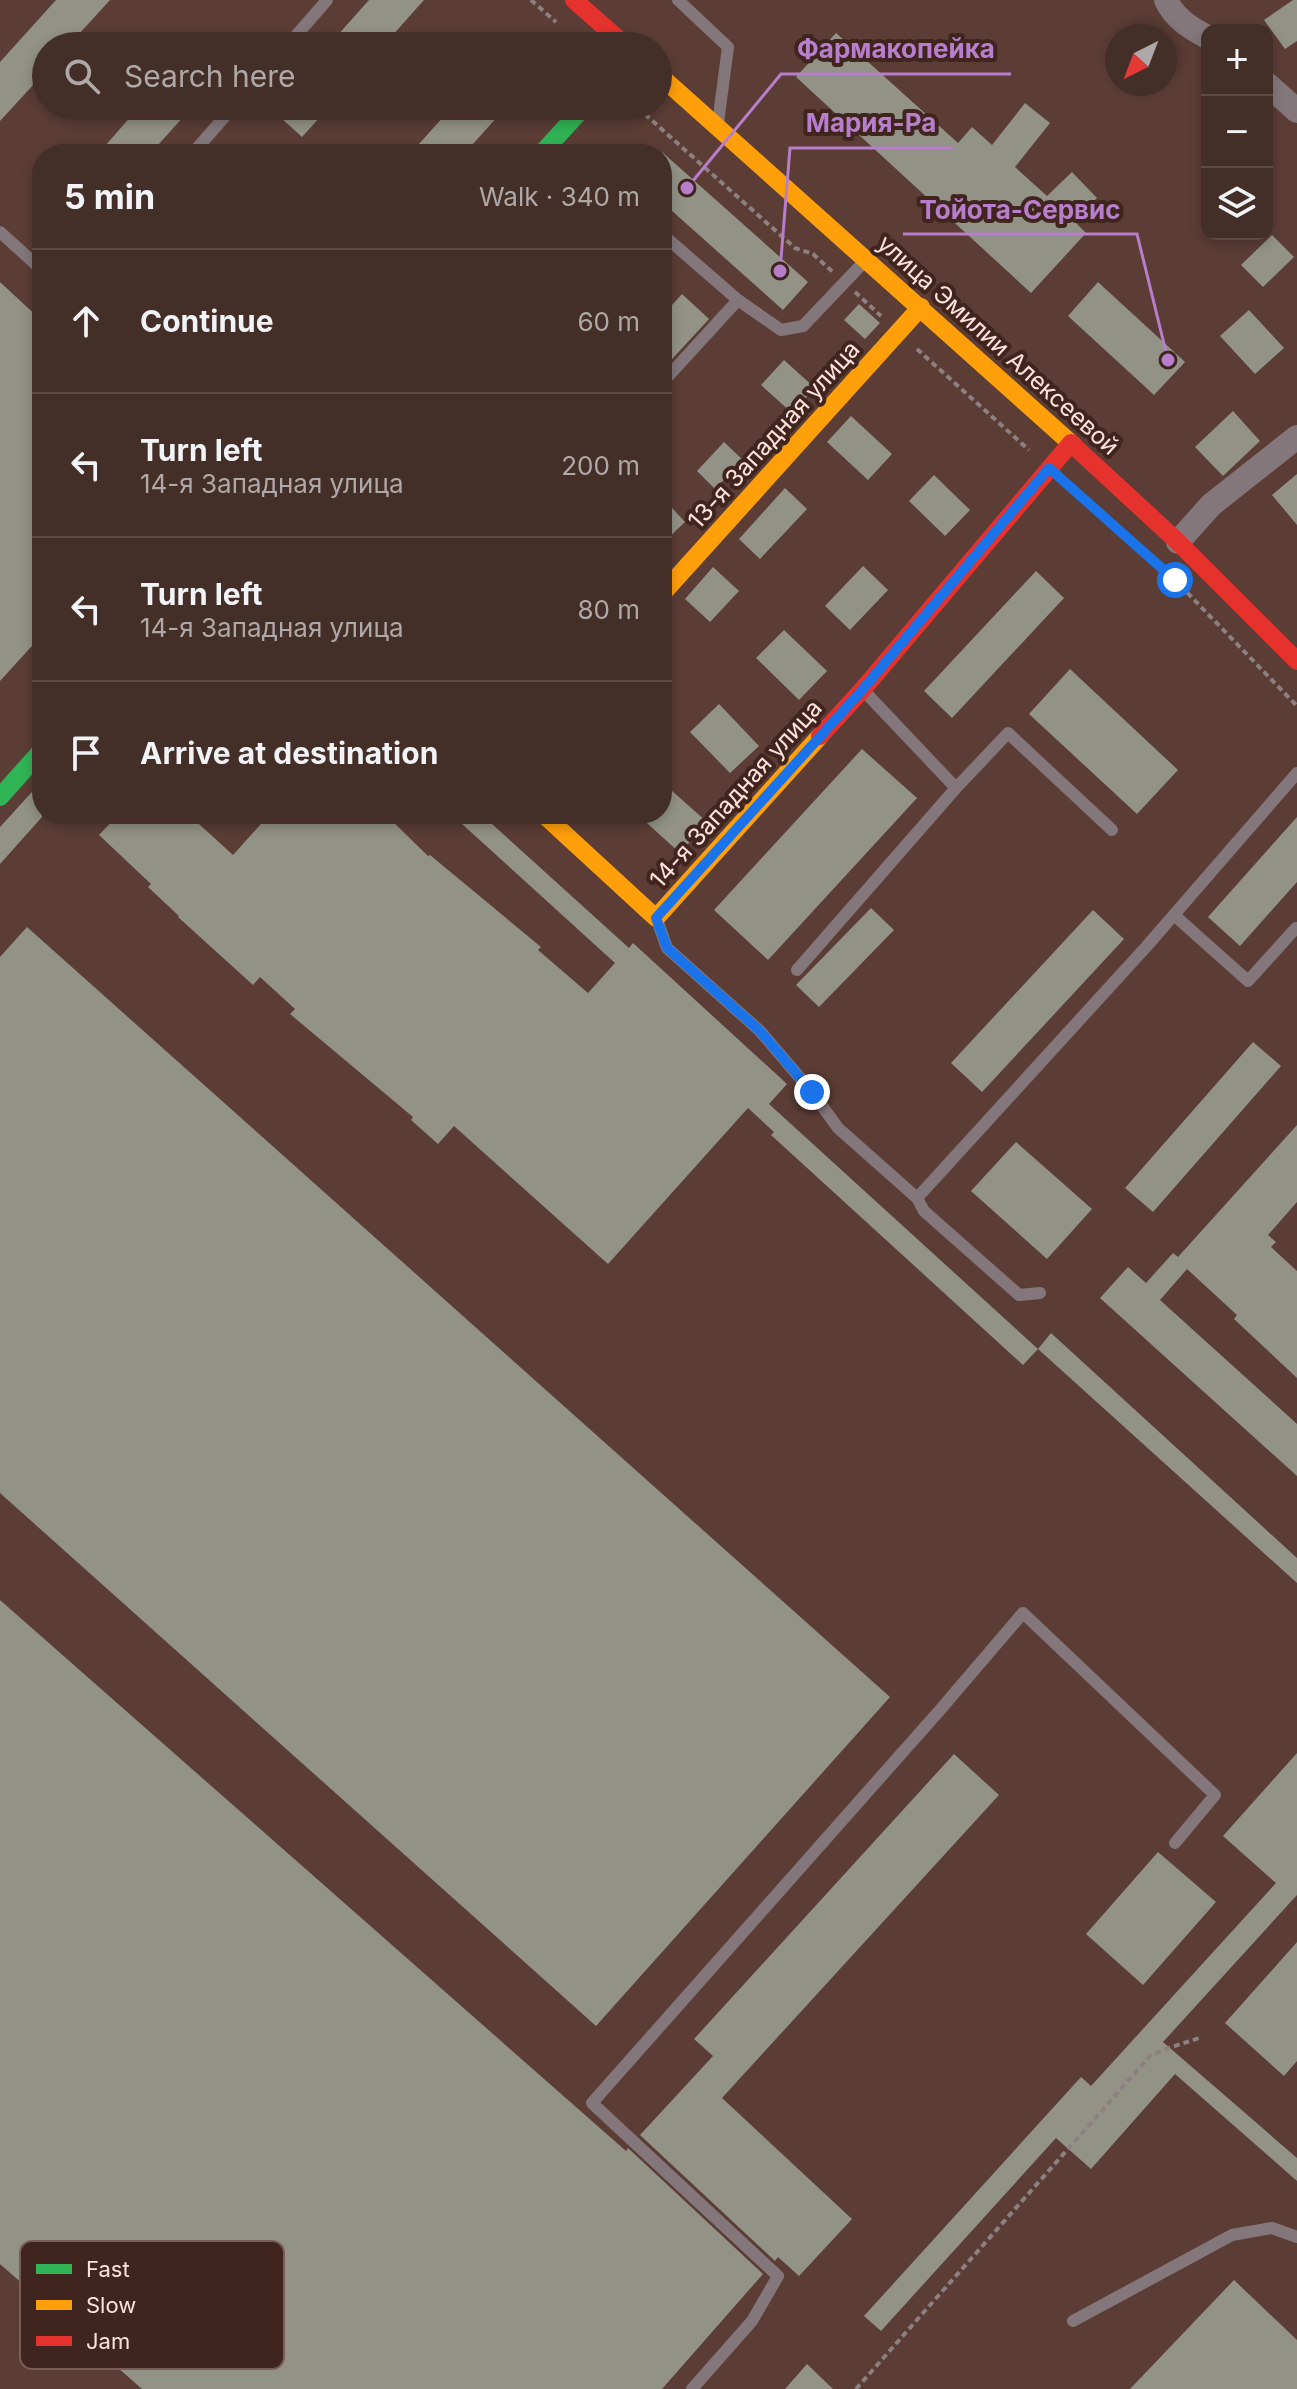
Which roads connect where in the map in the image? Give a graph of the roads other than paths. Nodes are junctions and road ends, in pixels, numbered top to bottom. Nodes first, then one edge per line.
1 (327, 0) edge
2 (574, 0) edge
3 (678, 0) edge
4 (1166, 0) edge
5 (299, 32) edge
6 (610, 32) edge
7 (1201, 34) edge
8 (672, 86) edge
9 (1273, 89) edge
10 (1297, 111) edge
11 (222, 120) edge
12 (575, 120) edge
13 (718, 127) junction
14 (201, 144) edge
15 (557, 144) edge
16 (0, 232) edge
17 (672, 243) edge
18 (867, 258) junction
19 (32, 261) edge
20 (738, 300) junction
21 (921, 307) junction
22 (672, 372) edge
23 (1297, 437) edge
24 (1071, 443) junction
25 (1178, 542) junction
26 (672, 583) edge
27 (1297, 661) edge
28 (863, 689) junction
29 (32, 761) edge
30 (1297, 773) edge
31 (956, 788) junction
32 (0, 797) edge
33 (554, 824) edge
34 (1112, 830) dead end
35 (1174, 915) junction
36 (656, 918) junction
37 (1296, 928) edge
38 (797, 970) dead end
39 (917, 1198) junction
40 (1040, 1293) dead end
41 (1175, 1843) dead end
42 (1297, 2237) edge
43 (1073, 2321) dead end
44 (692, 2389) edge

1 - 5 lane
2 - 6 street
3 - 13 lane
4 - 7 street
8 - 13 street, улица Эмилии Алексеевой
9 - 10 street
11 - 14 lane
12 - 15 street
13 - 18 street, улица Эмилии Алексеевой
16 - 19 lane
17 - 20 lane
18 - 20 lane
18 - 21 street, улица Эмилии Алексеевой
20 - 22 lane
21 - 24 street, улица Эмилии Алексеевой
21 - 26 street, 13-я Западная улица
23 - 25 street
24 - 25 street, улица Эмилии Алексеевой
24 - 28 street, 14-я Западная улица
25 - 27 street, улица Эмилии Алексеевой
28 - 31 lane
28 - 36 street, 14-я Западная улица
29 - 32 street
30 - 35 lane
31 - 34 lane
31 - 38 lane
33 - 36 street
35 - 37 lane
35 - 39 lane
36 - 39 lane, 14-я Западная улица
39 - 40 lane, 14-я Западная улица
41 - 44 lane
42 - 43 lane

